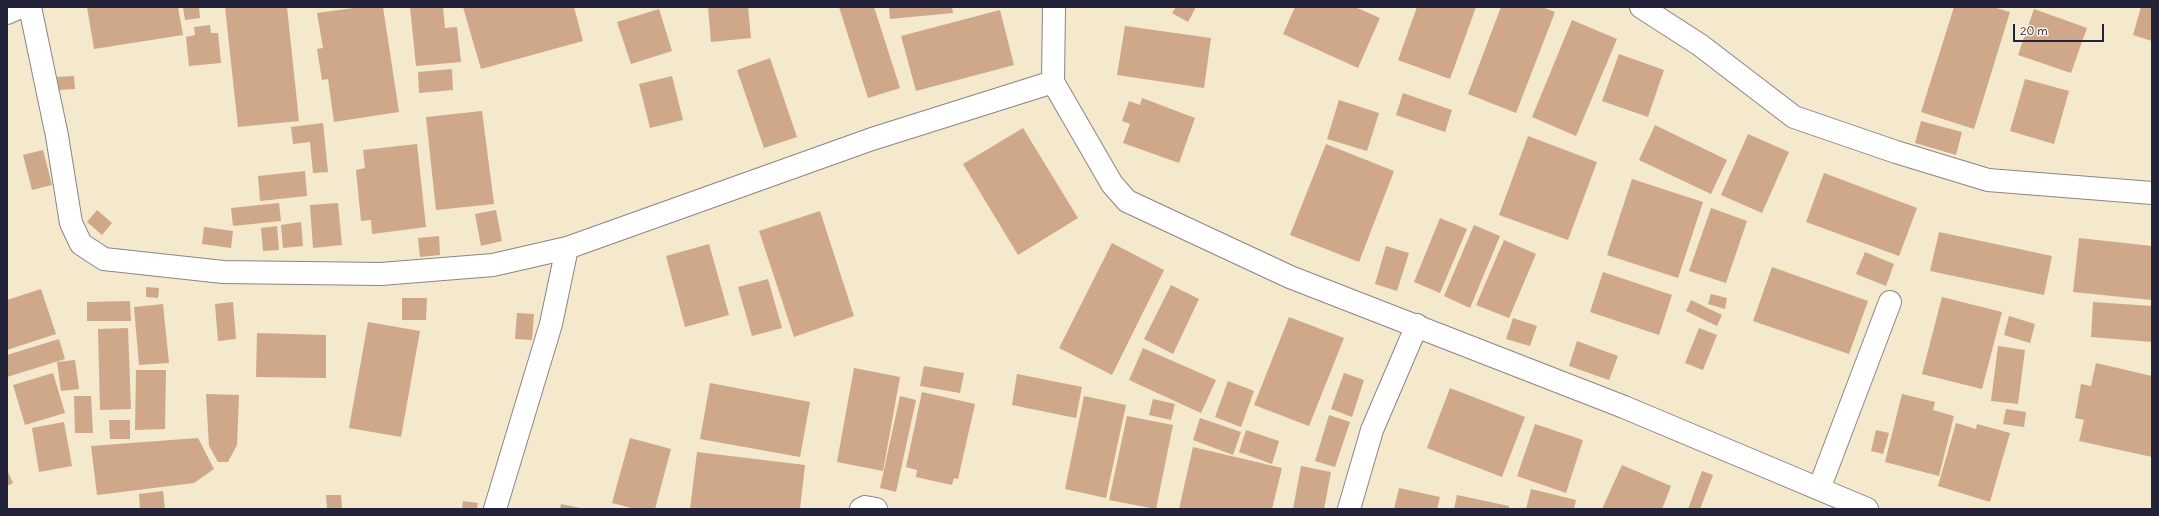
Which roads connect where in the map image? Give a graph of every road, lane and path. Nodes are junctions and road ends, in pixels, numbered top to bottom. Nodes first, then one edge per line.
1 (20, 7) edge
2 (30, 7) edge
3 (1054, 7) edge
4 (1641, 7) edge
5 (7, 13) edge
6 (1053, 82) junction
7 (2152, 193) edge
8 (567, 248) junction
9 (1890, 302) dead end
10 (1417, 325) junction
11 (1819, 489) junction
12 (495, 509) edge
13 (861, 509) edge
14 (876, 509) edge
15 (1349, 509) edge
16 (1867, 509) edge

1 - 5 street
2 - 8 street
3 - 6 street
4 - 7 street
6 - 8 street
6 - 10 street
8 - 12 street
9 - 11 street
10 - 11 street
10 - 15 street
11 - 16 street
13 - 14 street

